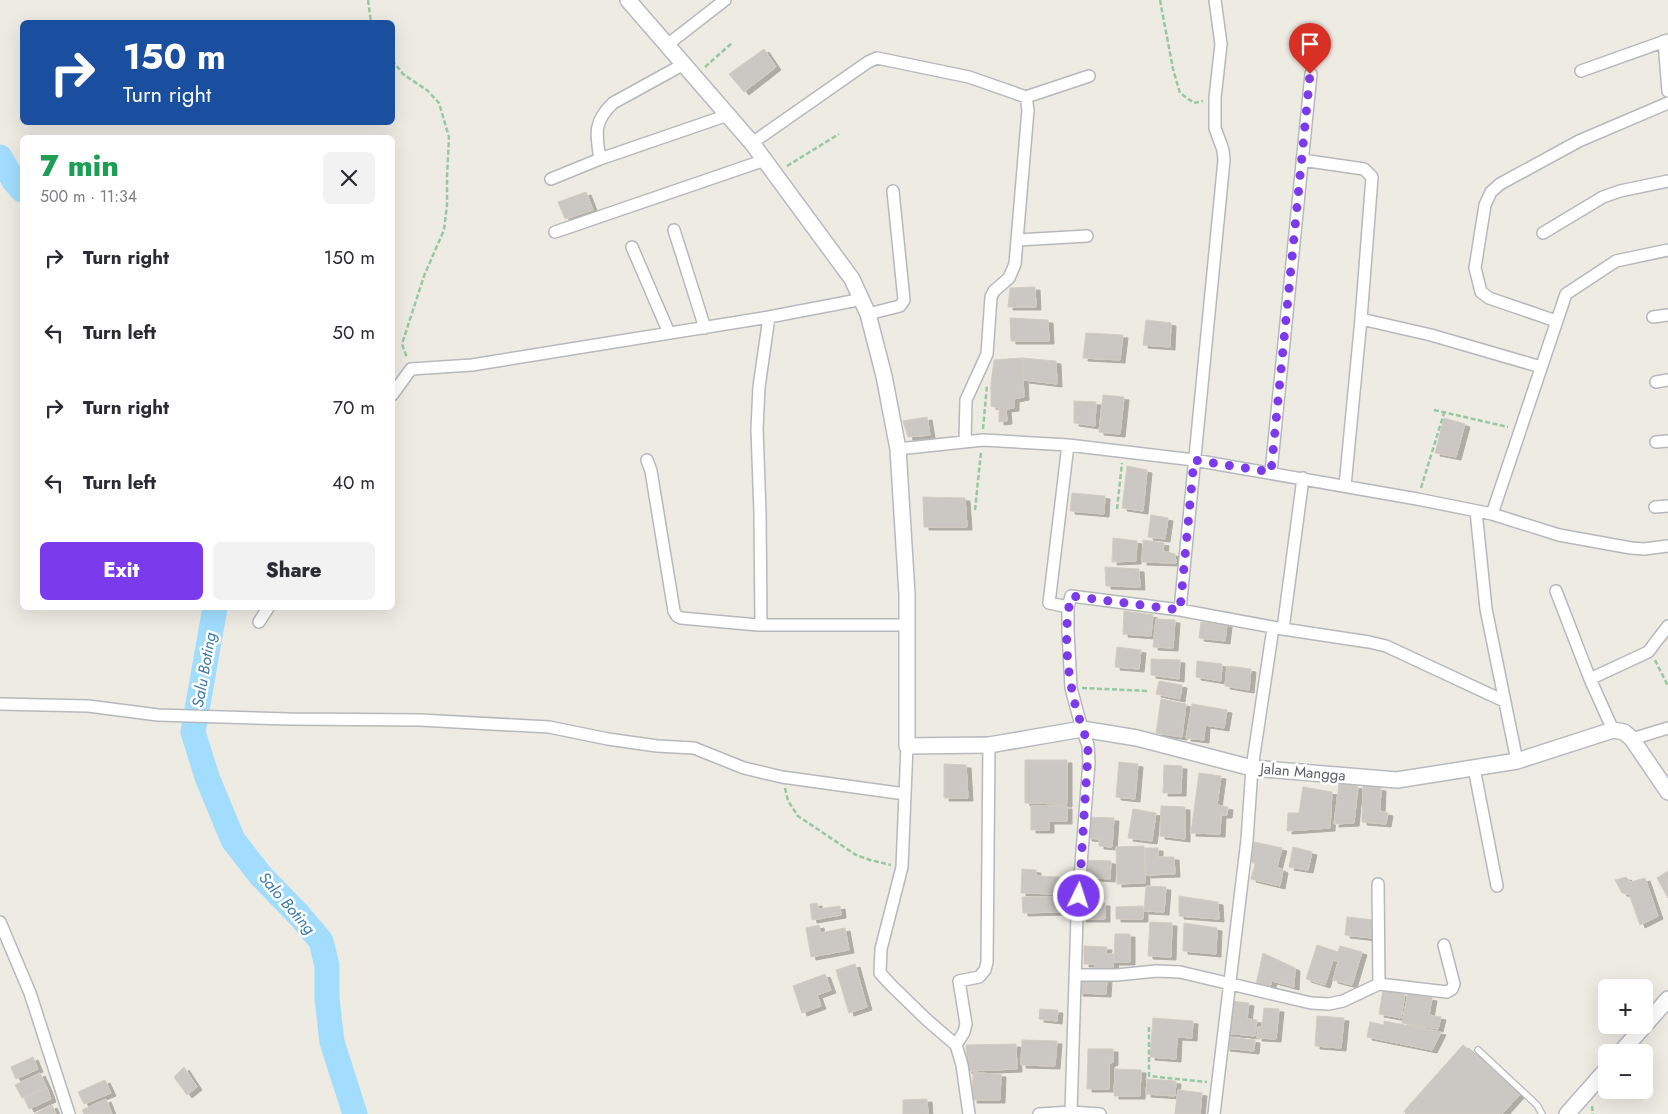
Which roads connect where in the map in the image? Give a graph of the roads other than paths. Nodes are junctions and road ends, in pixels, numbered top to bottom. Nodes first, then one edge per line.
1 (628, 0) edge
2 (725, 0) edge
3 (1215, 0) edge
4 (1666, 41) edge
5 (667, 45) junction
6 (684, 64) junction
7 (1582, 71) dead end
8 (1310, 74) dead end
9 (1089, 76) dead end
10 (1668, 91) edge
11 (1026, 97) junction
12 (1668, 103) edge
13 (728, 115) junction
14 (752, 143) junction
15 (600, 159) junction
16 (765, 160) junction
17 (1302, 160) junction
18 (551, 179) dead end
19 (1668, 181) edge
20 (893, 191) dead end
21 (674, 230) dead end
22 (555, 232) dead end
23 (1542, 233) dead end
24 (1088, 236) dead end
25 (1018, 240) junction
26 (632, 247) dead end
27 (1668, 250) edge
28 (866, 307) junction
29 (1668, 315) edge
30 (769, 317) junction
31 (1653, 317) dead end
32 (1361, 319) junction
33 (1556, 321) junction
34 (706, 328) junction
35 (670, 333) junction
36 (1541, 366) junction
37 (395, 391) edge
38 (965, 441) junction
39 (1068, 445) junction
40 (898, 449) junction
41 (646, 460) dead end
42 (1194, 460) junction
43 (1271, 472) junction
44 (1303, 478) junction
45 (1345, 486) junction
46 (1668, 506) edge
47 (1656, 507) dead end
48 (1476, 511) junction
49 (1492, 514) junction
50 (1668, 546) edge
51 (1556, 592) dead end
52 (1068, 607) junction
53 (267, 610) edge
54 (1180, 610) junction
55 (259, 622) dead end
56 (761, 624) junction
57 (907, 625) junction
58 (1668, 626) edge
59 (1278, 628) junction
60 (1590, 679) junction
61 (1504, 701) junction
62 (0, 704) edge
63 (1668, 728) edge
64 (1082, 729) junction
65 (1613, 730) junction
66 (1632, 739) junction
67 (989, 745) junction
68 (907, 746) junction
69 (1517, 761) junction
70 (1252, 768) junction
71 (1474, 768) junction
72 (1668, 792) edge
73 (905, 794) junction
74 (1378, 884) dead end
75 (1497, 886) dead end
76 (0, 922) edge
77 (1444, 945) dead end
78 (1075, 976) junction
79 (1229, 983) junction
80 (1379, 984) junction
81 (1668, 999) edge
82 (1628, 1044) edge
83 (956, 1045) junction
84 (1478, 1050) dead end
85 (1598, 1079) edge
86 (1071, 1112) junction
87 (69, 1114) edge
88 (970, 1114) edge
89 (1039, 1114) edge
90 (1100, 1114) edge
91 (1214, 1114) edge
92 (1542, 1114) edge
93 (1567, 1114) edge

1 - 5 street
2 - 5 street
3 - 42 street
4 - 7 street
4 - 10 street
5 - 6 street
6 - 13 street
6 - 15 street
8 - 17 street
9 - 11 street
11 - 14 street
11 - 25 street
12 - 33 street
13 - 14 street
13 - 15 street
14 - 16 street
15 - 18 street
16 - 22 street
16 - 28 street
17 - 32 street
17 - 43 street
19 - 23 street
20 - 28 street
21 - 34 street
24 - 25 street
25 - 38 street
26 - 35 street
27 - 33 street
28 - 30 street
28 - 40 street
29 - 31 street
30 - 34 street
30 - 56 street
32 - 36 street
32 - 45 street
33 - 36 street
34 - 35 street
35 - 37 street
36 - 49 street
38 - 39 street
38 - 40 street
39 - 42 street
39 - 52 street
40 - 57 street
41 - 56 street
42 - 43 street
42 - 54 street
43 - 44 street
44 - 45 street
44 - 59 street
45 - 48 street
46 - 47 street
48 - 49 street
48 - 61 street
49 - 50 street
51 - 60 street
52 - 54 street
52 - 64 street
53 - 55 street
54 - 59 street
56 - 57 street
57 - 68 street
58 - 60 street
59 - 61 street
59 - 70 street
60 - 65 street
61 - 69 street
62 - 73 street
63 - 66 street
64 - 67 street, Jalan Mangga
64 - 70 street, Jalan Mangga
64 - 78 street
65 - 66 street
65 - 69 street, Jalan Mangga
66 - 72 street
67 - 68 street, Jalan Mangga
67 - 83 street
68 - 73 street
69 - 71 street, Jalan Mangga
70 - 71 street, Jalan Mangga
70 - 79 street
71 - 75 street
73 - 83 street
74 - 80 street
76 - 87 street
77 - 80 street
78 - 79 street
78 - 86 street
79 - 80 street
79 - 91 street
81 - 82 street
83 - 88 street
84 - 92 lane
85 - 93 street
86 - 89 street
86 - 90 street

